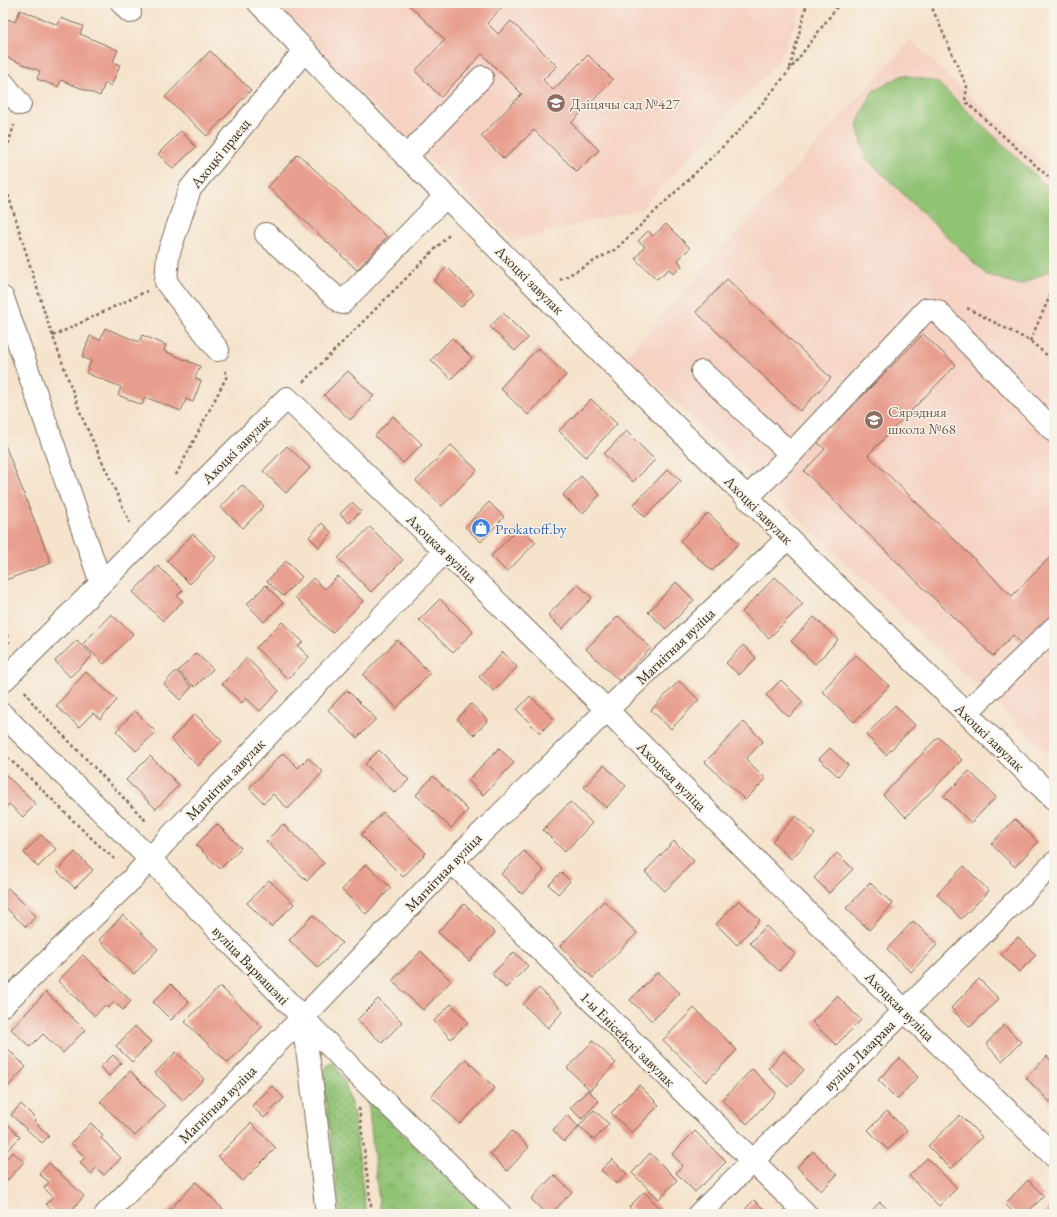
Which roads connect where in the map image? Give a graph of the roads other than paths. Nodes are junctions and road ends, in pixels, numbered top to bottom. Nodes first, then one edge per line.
1 (259, 3) edge
2 (305, 50) junction
3 (482, 77) dead end
4 (3, 83) edge
5 (20, 104) road end
6 (406, 157) junction
7 (446, 196) junction
8 (266, 234) dead end
9 (3, 298) edge
10 (218, 350) road end
11 (702, 372) dead end
12 (287, 398) joint
13 (1054, 431) edge
14 (791, 454) junction
15 (747, 498) junction
16 (788, 538) junction
17 (445, 550) junction
18 (101, 583) junction
19 (1054, 628) edge
20 (9, 675) edge
21 (607, 710) junction
22 (966, 713) junction
23 (3, 715) edge
24 (1054, 799) edge
25 (150, 859) junction
26 (452, 862) junction
27 (1054, 863) edge
28 (3, 1005) edge
29 (904, 1010) junction
30 (302, 1018) junction
31 (1054, 1156) edge
32 (752, 1162) junction
33 (106, 1214) edge
34 (327, 1214) edge
35 (500, 1214) edge
36 (699, 1214) edge
37 (806, 1214) edge

1 - 2 street, Ахоцкі завулак
2 - 6 street, Ахоцкі завулак
2 - 10 street, Ахоцкі праезд
3 - 6 street
4 - 5 street
6 - 7 street, Ахоцкі завулак
7 - 8 street
7 - 15 street, Ахоцкі завулак
9 - 18 street
11 - 14 street
12 - 17 street, Ахоцкая вуліца
12 - 18 street, Ахоцкі завулак
13 - 14 street
14 - 15 street
15 - 16 street, Ахоцкі завулак
16 - 21 street, Магнітная вуліца
16 - 22 street, Ахоцкі завулак
17 - 21 street, Ахоцкая вуліца
17 - 25 street, Магнітны завулак
18 - 20 street, Ахоцкі завулак
19 - 22 street
21 - 26 street, Магнітная вуліца
21 - 29 street, Ахоцкая вуліца
22 - 24 street, Ахоцкі завулак
23 - 25 street, вуліца Варвашэні
25 - 28 street, Магнітны завулак
25 - 30 street, вуліца Варвашэні
26 - 30 street, Магнітная вуліца
26 - 32 street, 1-ы Енісейскі завулак
27 - 29 street, вуліца Лазарава
29 - 31 street, Ахоцкая вуліца
29 - 32 street, вуліца Лазарава
30 - 33 street, Магнітная вуліца
30 - 34 street
30 - 35 street, вуліца Варвашэні
32 - 36 street, вуліца Лазарава
32 - 37 street, 1-ы Енісейскі завулак

